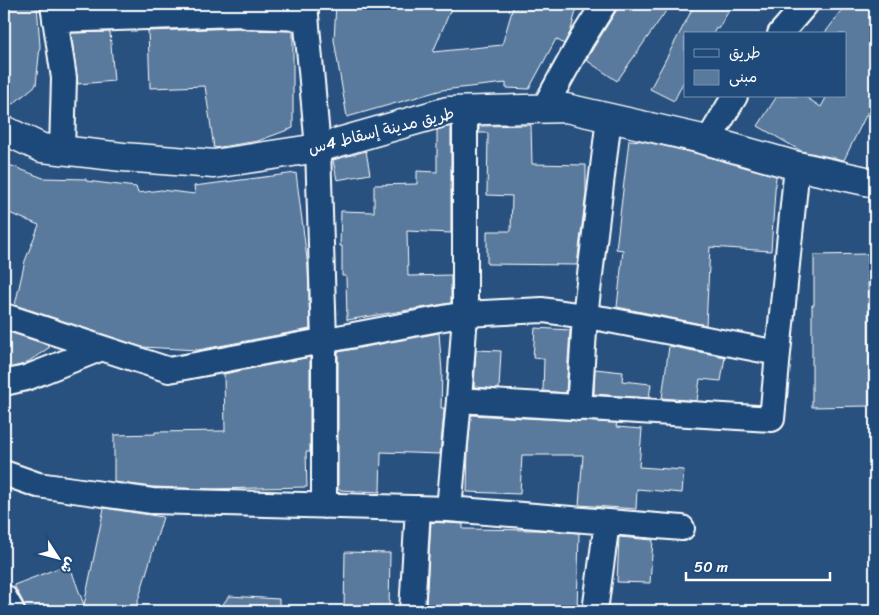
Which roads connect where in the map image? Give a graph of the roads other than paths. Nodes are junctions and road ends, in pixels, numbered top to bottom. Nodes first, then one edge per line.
1 (604, 4) edge
2 (806, 4) edge
3 (238, 9) edge
4 (305, 11) edge
5 (54, 12) edge
6 (782, 32) edge
7 (734, 98) edge
8 (544, 108) junction
9 (466, 110) junction
10 (608, 118) junction
11 (4, 130) edge
12 (708, 141) junction
13 (318, 148) junction
14 (62, 150) junction
15 (797, 166) junction
16 (875, 183) edge
17 (465, 314) junction
18 (4, 316) edge
19 (585, 316) junction
20 (324, 340) junction
21 (102, 348) junction
22 (778, 353) junction
23 (4, 383) edge
24 (460, 400) junction
25 (579, 408) junction
26 (9, 479) edge
27 (324, 506) junction
28 (418, 508) junction
29 (449, 509) junction
30 (607, 522) junction
31 (682, 528) dead end
32 (4, 597) edge
33 (12, 611) edge
34 (412, 611) edge
35 (595, 611) edge

1 - 8 street
2 - 6 street
3 - 4 street
3 - 5 street
4 - 13 street
5 - 14 street
7 - 12 street
8 - 9 street, طريق مدينة إسقاط 4س
8 - 10 street, طريق مدينة إسقاط 4س
9 - 13 street, طريق مدينة إسقاط 4س
9 - 17 street
10 - 12 street, طريق مدينة إسقاط 4س
10 - 19 street
11 - 14 street, طريق مدينة إسقاط 4س
12 - 15 street, طريق مدينة إسقاط 4س
13 - 14 street, طريق مدينة إسقاط 4س
13 - 20 street
15 - 16 street, طريق مدينة إسقاط 4س
15 - 22 street
17 - 19 street
17 - 20 street
17 - 24 street
18 - 21 street
19 - 22 street
19 - 25 street
20 - 21 street
20 - 27 street
21 - 23 street
22 - 25 street
24 - 25 street
24 - 29 street
26 - 27 street
27 - 28 street
28 - 29 street
28 - 34 street
29 - 30 street
30 - 31 street
30 - 35 street
32 - 33 street

